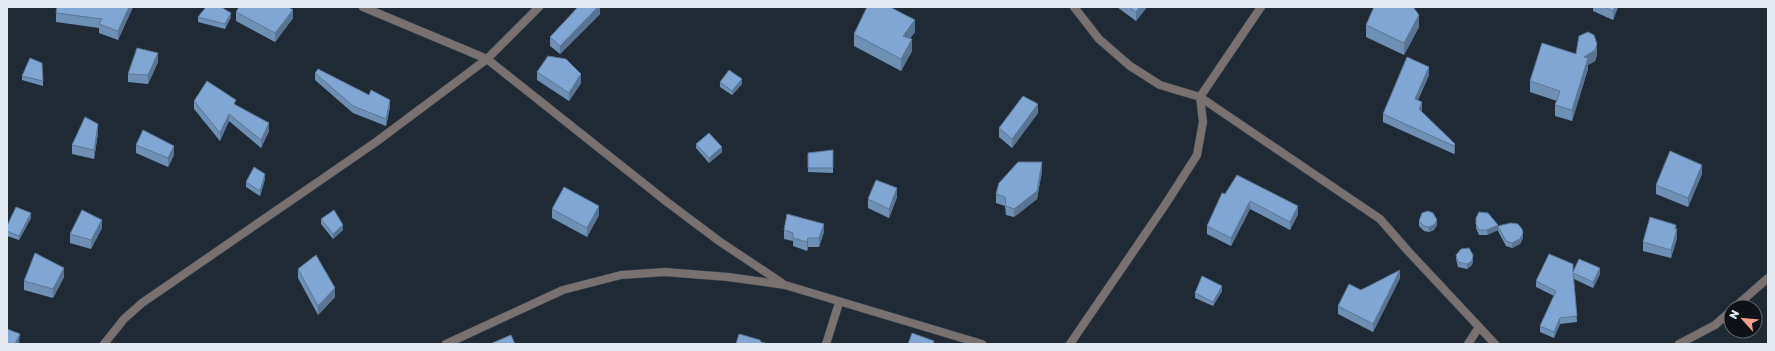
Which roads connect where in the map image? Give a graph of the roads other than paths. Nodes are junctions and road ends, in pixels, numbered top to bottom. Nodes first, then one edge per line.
1 (364, 7) edge
2 (539, 7) edge
3 (1074, 7) edge
4 (1261, 7) edge
5 (488, 59) junction
6 (1200, 97) junction
7 (1768, 278) edge
8 (785, 285) junction
9 (1745, 299) edge
10 (839, 303) junction
11 (1723, 318) edge
12 (1479, 327) junction
13 (104, 344) edge
14 (446, 344) edge
15 (826, 344) edge
16 (982, 344) edge
17 (1070, 344) edge
18 (1468, 344) edge
19 (1495, 344) edge
20 (1679, 344) edge

1 - 5 street
2 - 5 street
3 - 6 street
4 - 6 street
5 - 8 street
5 - 13 street
6 - 12 street
6 - 17 street
7 - 9 street
8 - 10 street
8 - 14 street
10 - 15 street
10 - 16 street
11 - 20 street
12 - 18 street
12 - 19 street

